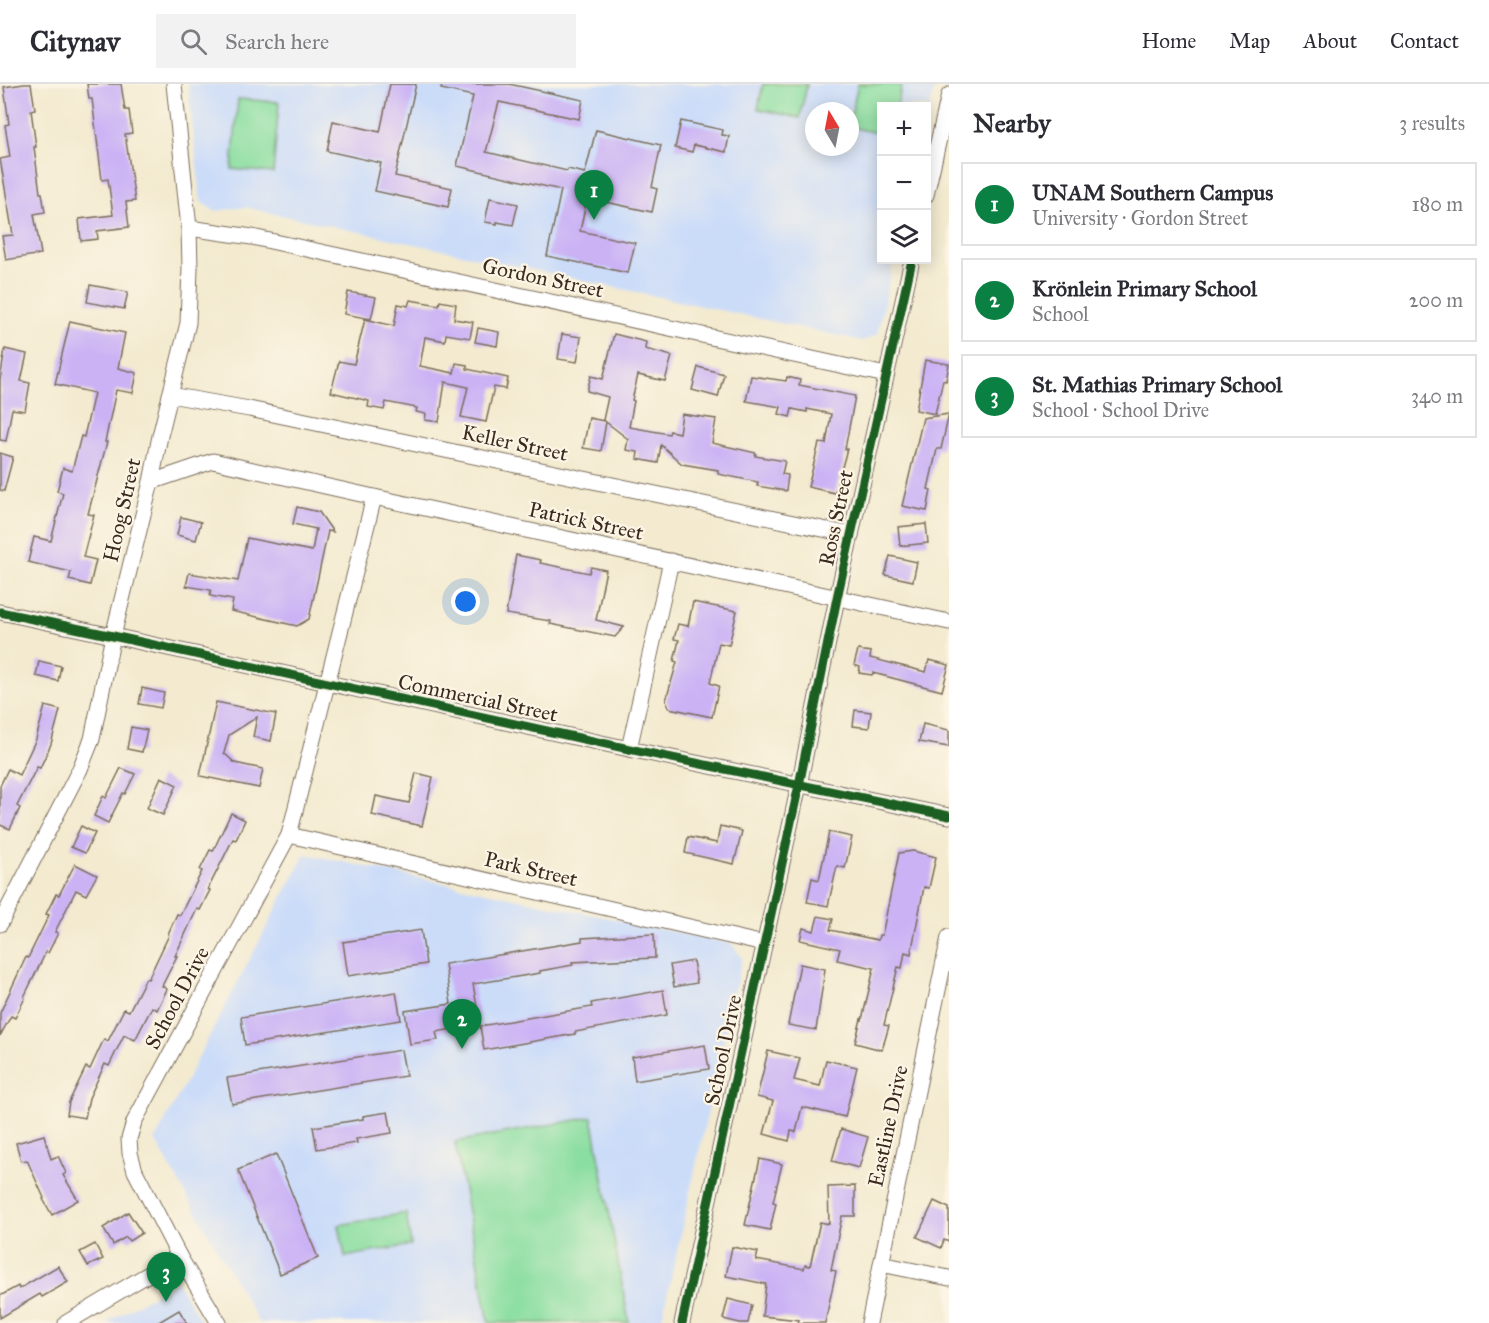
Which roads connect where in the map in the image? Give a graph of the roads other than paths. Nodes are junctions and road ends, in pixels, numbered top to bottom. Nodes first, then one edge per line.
1 (174, 84) edge
2 (949, 95) edge
3 (931, 177) edge
4 (189, 228) junction
5 (911, 264) edge
6 (886, 375) junction
7 (170, 395) junction
8 (151, 482) junction
9 (374, 497) junction
10 (851, 535) junction
11 (671, 561) junction
12 (837, 598) junction
13 (0, 612) edge
14 (949, 622) edge
15 (113, 636) junction
16 (327, 683) junction
17 (629, 749) junction
18 (799, 785) junction
19 (949, 816) edge
20 (289, 835) junction
21 (0, 924) edge
22 (949, 937) edge
23 (764, 944) junction
24 (179, 1256) junction
25 (881, 1264) junction
26 (949, 1278) edge
27 (66, 1323) edge
28 (219, 1323) edge
29 (682, 1323) edge
30 (869, 1323) edge

1 - 4 street, Hoog Street
2 - 3 street
4 - 6 street, Gordon Street
4 - 7 street, Hoog Street
5 - 6 street, Ross Street
6 - 10 street, Ross Street
7 - 8 street, Hoog Street
7 - 10 street, Keller Street
8 - 9 street, Patrick Street
8 - 15 street, Hoog Street
9 - 11 street, Patrick Street
9 - 16 street, School Drive
10 - 12 street, Ross Street
11 - 12 street, Patrick Street
11 - 17 street
12 - 14 street, Patrick Street
12 - 18 street, Ross Street
13 - 15 street, Commercial Street
15 - 16 street, Commercial Street
15 - 21 street, Hoog Street
16 - 17 street, Commercial Street
16 - 20 street, School Drive
17 - 18 street, Commercial Street
18 - 19 street, Commercial Street
18 - 23 street, School Drive
20 - 23 street, Park Street
20 - 24 street, School Drive
22 - 25 street, Eastline Drive
23 - 29 street, School Drive
24 - 27 street
24 - 28 street, School Drive
25 - 26 street
25 - 30 street, Eastline Drive

